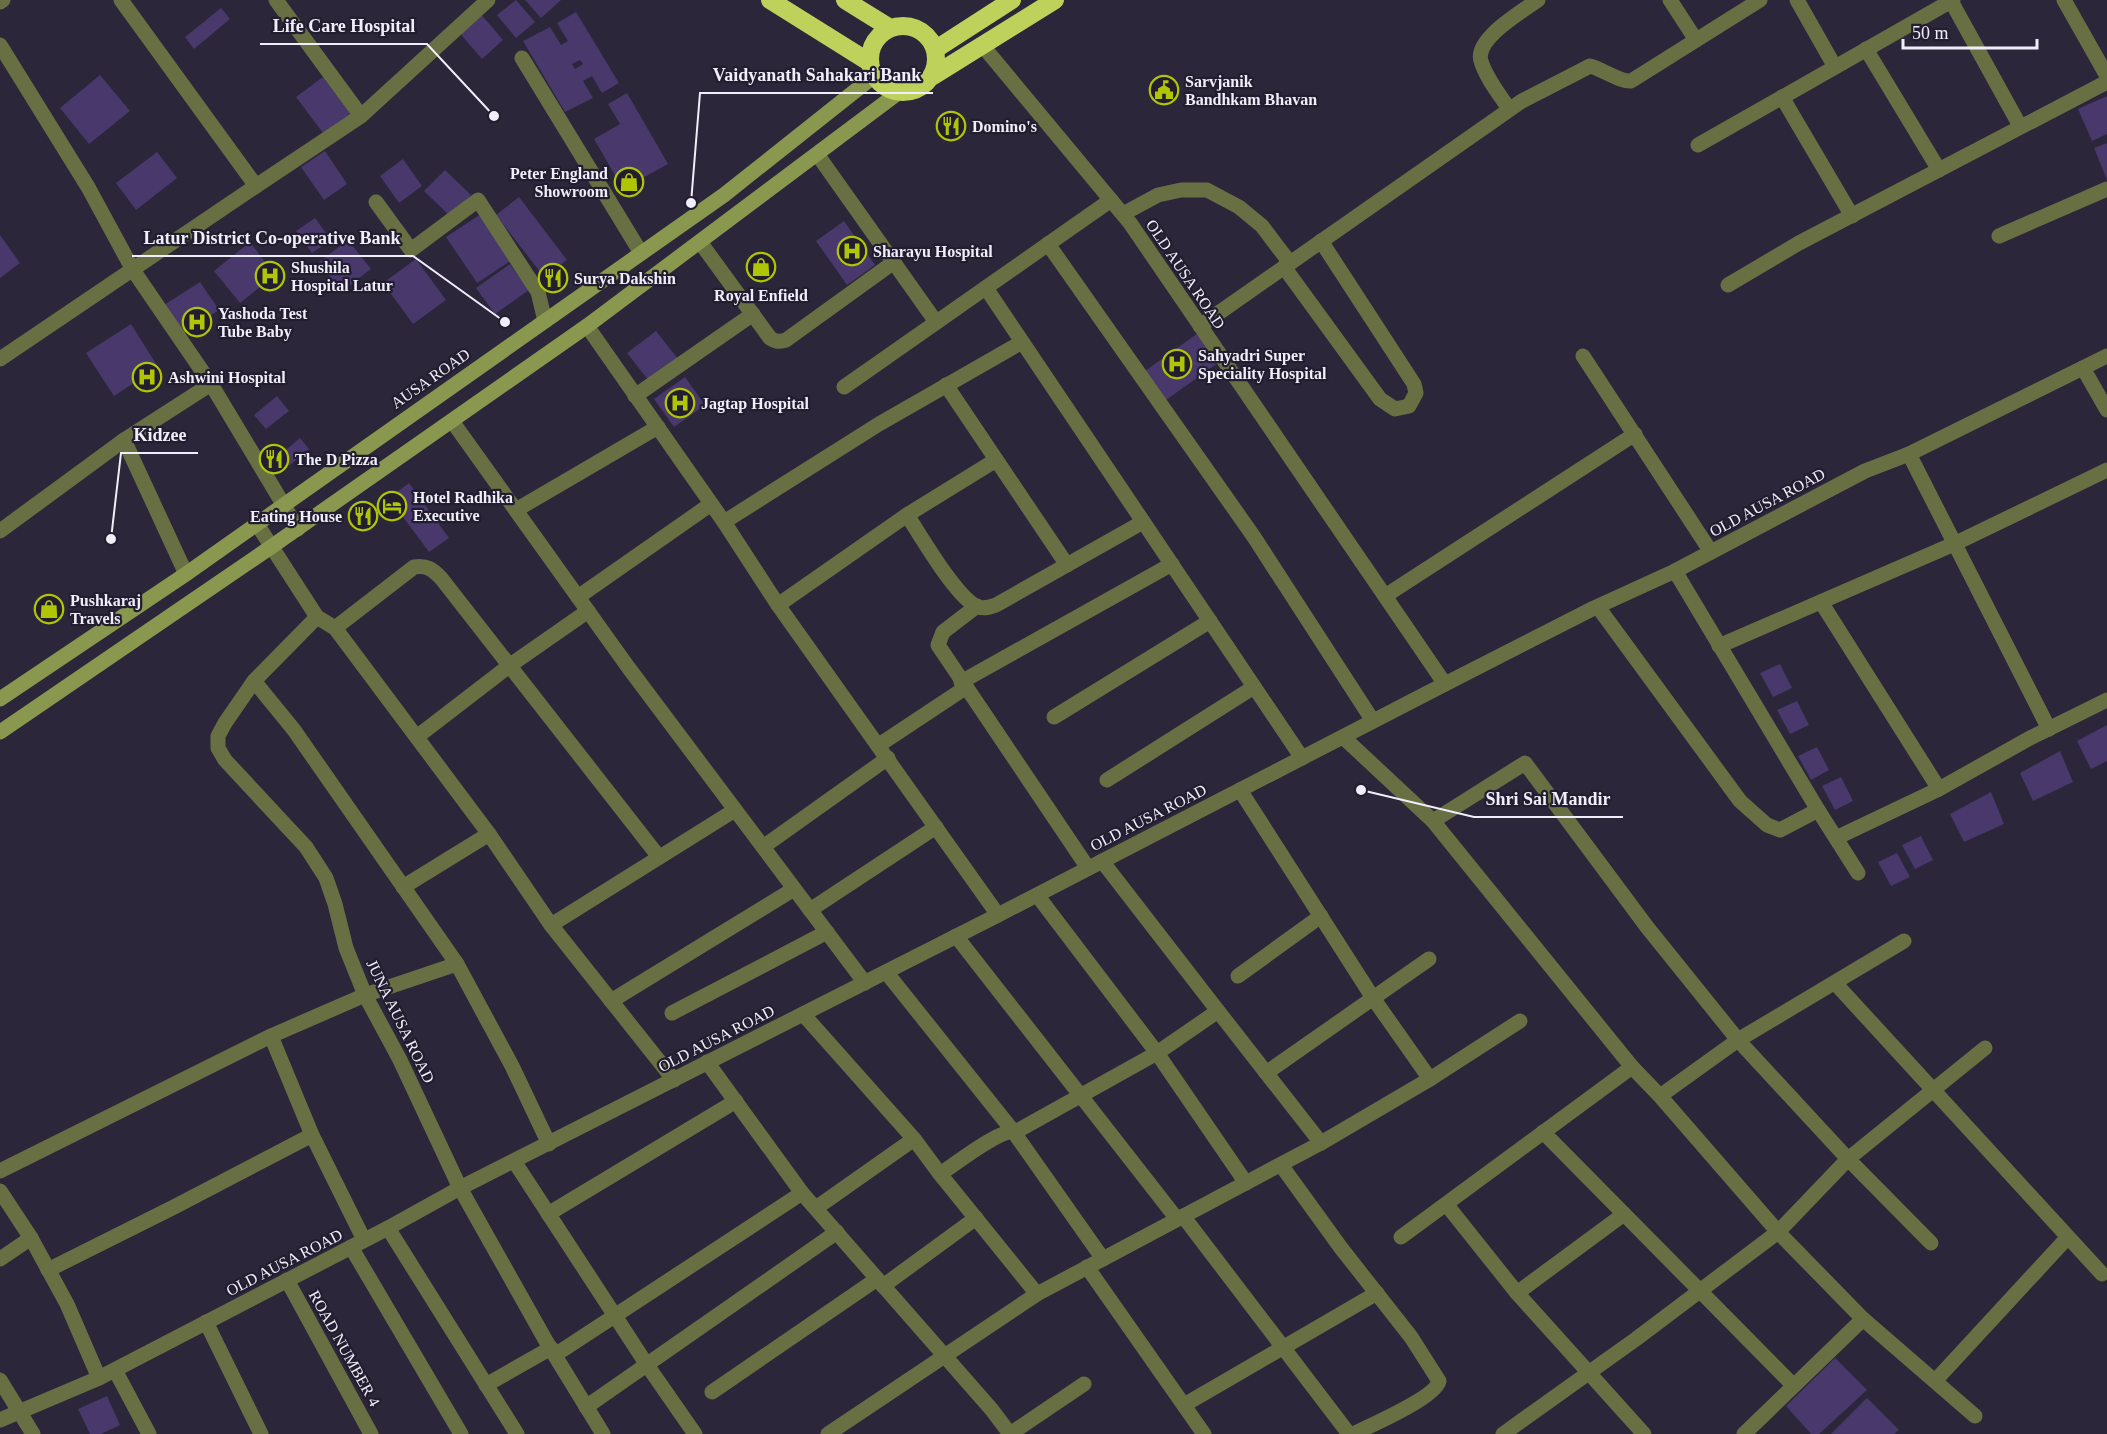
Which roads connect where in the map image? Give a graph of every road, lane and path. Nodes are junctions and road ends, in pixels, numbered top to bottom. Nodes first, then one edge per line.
1 (121, 0) edge
2 (276, 0) edge
3 (488, 0) edge
4 (771, 0) edge
5 (845, 0) edge
6 (1012, 0) edge
7 (1055, 0) edge
8 (1670, 0) edge
9 (1760, 0) edge
10 (1797, 0) edge
11 (2064, 0) edge
12 (1952, 1) edge
13 (1532, 2) edge
14 (890, 28) junction
15 (1696, 40) junction
16 (0, 45) edge
17 (982, 45) junction
18 (936, 49) junction
19 (1866, 49) junction
20 (522, 58) dead end
21 (1835, 67) junction
22 (872, 69) junction
23 (933, 76) junction
24 (2107, 76) edge
25 (2107, 82) edge
26 (898, 93) junction
27 (1782, 97) junction
28 (1509, 109) junction
29 (361, 116) junction
30 (2020, 126) junction
31 (1698, 145) dead end
32 (817, 154) junction
33 (1939, 170) junction
34 (256, 186) junction
35 (2107, 189) edge
36 (1111, 200) junction
37 (376, 202) dead end
38 (1123, 214) junction
39 (1852, 216) junction
40 (1999, 236) dead end
41 (1321, 241) junction
42 (700, 242) junction
43 (1048, 244) junction
44 (641, 253) junction
45 (894, 262) junction
46 (1287, 265) junction
47 (133, 270) junction
48 (1728, 285) dead end
49 (986, 288) junction
50 (753, 314) junction
51 (545, 321) junction
52 (936, 322) junction
53 (587, 326) junction
54 (1200, 326) junction
55 (1022, 342) junction
56 (1583, 356) dead end
57 (2107, 356) edge
58 (0, 359) edge
59 (2083, 368) junction
60 (212, 384) junction
61 (946, 385) junction
62 (844, 387) dead end
63 (635, 396) junction
64 (2107, 410) edge
65 (452, 421) junction
66 (658, 427) junction
67 (1635, 434) junction
68 (124, 440) junction
69 (1909, 454) junction
70 (996, 460) junction
71 (2107, 470) edge
72 (711, 504) junction
73 (284, 505) junction
74 (516, 510) junction
75 (907, 515) junction
76 (724, 522) junction
77 (1143, 522) junction
78 (257, 524) junction
79 (298, 529) junction
80 (0, 531) edge
81 (1954, 544) junction
82 (271, 548) junction
83 (1712, 552) junction
84 (1172, 564) junction
85 (1067, 565) junction
86 (1675, 571) junction
87 (186, 574) junction
88 (1385, 596) junction
89 (578, 597) junction
90 (1821, 602) junction
91 (778, 605) junction
92 (977, 606) junction
93 (1598, 607) junction
94 (588, 611) junction
95 (317, 617) junction
96 (1210, 621) junction
97 (335, 628) junction
98 (1719, 646) junction
99 (509, 666) junction
100 (254, 681) junction
101 (1445, 684) junction
102 (963, 685) junction
103 (1254, 687) junction
104 (0, 699) edge
105 (2107, 700) edge
106 (1054, 717) dead end
107 (1372, 721) junction
108 (2049, 729) junction
109 (0, 732) edge
110 (418, 736) junction
111 (1343, 737) junction
112 (879, 745) junction
113 (888, 758) junction
114 (1302, 758) junction
115 (1107, 780) dead end
116 (1939, 789) junction
117 (1240, 790) junction
118 (735, 810) junction
119 (1818, 810) junction
120 (1433, 821) junction
121 (936, 827) junction
122 (489, 834) junction
123 (1836, 838) junction
124 (763, 847) junction
125 (659, 857) junction
126 (1102, 861) junction
127 (1088, 868) junction
128 (1858, 873) dead end
129 (404, 887) junction
130 (794, 889) junction
131 (1037, 895) junction
132 (810, 910) junction
133 (998, 915) junction
134 (1321, 916) junction
135 (551, 925) junction
136 (827, 932) junction
137 (956, 936) junction
138 (1904, 941) dead end
139 (1429, 959) dead end
140 (457, 964) junction
141 (886, 972) junction
142 (1238, 976) dead end
143 (865, 983) junction
144 (1835, 983) junction
145 (365, 995) junction
146 (1373, 998) junction
147 (611, 1001) junction
148 (1218, 1011) junction
149 (672, 1013) dead end
150 (803, 1014) junction
151 (1520, 1021) dead end
152 (272, 1036) junction
153 (1738, 1040) junction
154 (1985, 1048) dead end
155 (1157, 1053) junction
156 (707, 1062) junction
157 (1632, 1068) junction
158 (1266, 1073) junction
159 (1430, 1079) junction
160 (674, 1080) junction
161 (1933, 1089) junction
162 (1079, 1096) junction
163 (1660, 1096) junction
164 (735, 1101) junction
165 (1013, 1131) junction
166 (1543, 1132) junction
167 (312, 1135) junction
168 (914, 1139) junction
169 (1321, 1143) junction
170 (549, 1144) junction
171 (1848, 1159) junction
172 (514, 1161) junction
173 (1281, 1165) junction
174 (0, 1171) edge
175 (940, 1174) junction
176 (1246, 1183) junction
177 (460, 1188) junction
178 (0, 1191) edge
179 (802, 1192) junction
180 (1446, 1204) junction
181 (816, 1208) junction
182 (548, 1214) junction
183 (1624, 1214) junction
184 (976, 1218) junction
185 (1180, 1218) junction
186 (388, 1228) junction
187 (837, 1232) junction
188 (1778, 1232) junction
189 (1401, 1237) dead end
190 (2068, 1237) junction
191 (31, 1238) junction
192 (1931, 1243) dead end
193 (357, 1244) junction
194 (1103, 1258) junction
195 (0, 1259) edge
196 (1087, 1267) junction
197 (48, 1270) junction
198 (2102, 1274) dead end
199 (287, 1280) junction
200 (880, 1282) junction
201 (1699, 1292) junction
202 (1377, 1293) junction
203 (1517, 1293) junction
204 (1037, 1294) junction
205 (615, 1316) junction
206 (1863, 1319) junction
207 (206, 1322) junction
208 (1283, 1347) junction
209 (553, 1352) junction
210 (945, 1357) junction
211 (647, 1365) junction
212 (115, 1370) junction
213 (1589, 1373) junction
214 (99, 1378) junction
215 (0, 1380) edge
216 (1935, 1381) junction
217 (1084, 1384) dead end
218 (486, 1385) junction
219 (1793, 1385) junction
220 (712, 1392) dead end
221 (1184, 1405) junction
222 (586, 1407) junction
223 (20, 1411) junction
224 (1975, 1416) dead end
225 (0, 1420) edge
226 (33, 1434) edge
227 (149, 1434) edge
228 (261, 1434) edge
229 (372, 1434) edge
230 (461, 1434) edge
231 (517, 1434) edge
232 (603, 1434) edge
233 (695, 1434) edge
234 (828, 1434) edge
235 (1010, 1434) edge
236 (1204, 1434) edge
237 (1351, 1434) edge
238 (1503, 1434) edge
239 (1644, 1434) edge
240 (1744, 1434) edge

1 - 34 street
2 - 29 street
3 - 29 street
4 - 22 highway
5 - 14 highway
6 - 18 highway
7 - 17 highway
8 - 15 street
9 - 15 street
10 - 21 street
11 - 24 street
12 - 19 street
12 - 30 street
13 - 28 street
14 - 18 highway
14 - 22 highway
15 - 28 street
16 - 47 street
17 - 23 highway
17 - 36 street, OLD AUSA ROAD
18 - 23 highway
19 - 21 street
19 - 33 street
20 - 44 street
21 - 27 street
22 - 26 highway
22 - 44 main road, AUSA ROAD
23 - 26 highway
25 - 30 street
26 - 32 main road
27 - 31 street
27 - 39 street
28 - 41 street
29 - 34 street
30 - 33 street
32 - 42 main road
32 - 45 street
33 - 39 street
34 - 47 street
35 - 40 street
36 - 38 street, OLD AUSA ROAD
36 - 43 street
37 - 51 street
38 - 46 street
38 - 54 street, OLD AUSA ROAD
39 - 48 street
41 - 46 street
41 - 46 street
42 - 50 street
42 - 53 main road
43 - 49 street
43 - 107 street
44 - 51 main road, AUSA ROAD
45 - 50 street
45 - 52 street
46 - 54 street
47 - 58 street
47 - 60 street
49 - 52 street
49 - 55 street
50 - 63 street
51 - 73 main road, AUSA ROAD
52 - 62 street
53 - 63 street
53 - 65 main road
54 - 88 street, OLD AUSA ROAD
55 - 61 street
55 - 77 street
56 - 67 street
57 - 59 street, OLD AUSA ROAD
59 - 64 street
59 - 69 street, OLD AUSA ROAD
60 - 68 street
60 - 73 street
61 - 70 street
61 - 76 street
63 - 66 street
65 - 74 street
65 - 79 main road
66 - 72 street
66 - 74 street
67 - 83 street
67 - 88 street
68 - 80 street
68 - 87 street
69 - 81 street
69 - 83 street, OLD AUSA ROAD
70 - 75 street
70 - 85 street
71 - 81 street
72 - 76 street
72 - 89 street
73 - 78 main road, AUSA ROAD
73 - 79 street
74 - 89 street
75 - 91 street
75 - 92 street
76 - 91 street
77 - 84 street
77 - 85 street
78 - 82 street
78 - 87 main road, AUSA ROAD
79 - 82 main road
81 - 90 street
81 - 108 street
82 - 95 street
82 - 109 main road
83 - 86 street, OLD AUSA ROAD
84 - 96 street
84 - 102 street
85 - 92 street
86 - 93 street, OLD AUSA ROAD
86 - 98 street
87 - 104 main road, AUSA ROAD
88 - 101 street, OLD AUSA ROAD
89 - 94 street
90 - 98 street
90 - 116 street
91 - 112 street
92 - 102 street
93 - 101 street, OLD AUSA ROAD
93 - 119 street
94 - 99 street
94 - 118 street
95 - 97 street
95 - 100 street, JUNA AUSA ROAD
96 - 103 street
96 - 106 street
97 - 99 street
97 - 110 street
98 - 119 street
99 - 110 street
99 - 125 street
100 - 129 street
100 - 145 street, JUNA AUSA ROAD
101 - 107 street, OLD AUSA ROAD
102 - 112 street
102 - 127 street
103 - 114 street
103 - 115 street
105 - 108 street
107 - 111 street, OLD AUSA ROAD
108 - 116 street
110 - 122 street
111 - 114 street, OLD AUSA ROAD
111 - 120 street
112 - 113 street
113 - 121 street
113 - 124 street
114 - 117 street, OLD AUSA ROAD
116 - 123 street
117 - 126 street, OLD AUSA ROAD
117 - 134 street
118 - 124 street
118 - 125 street
119 - 123 street
120 - 153 street
120 - 157 street
121 - 132 street
121 - 133 street
122 - 129 street
122 - 135 street
123 - 128 street
124 - 130 street
125 - 135 street
126 - 127 street, OLD AUSA ROAD
126 - 148 street
127 - 131 street, OLD AUSA ROAD
129 - 140 street
130 - 132 street
130 - 147 street
131 - 133 street, OLD AUSA ROAD
131 - 155 street
132 - 136 street
133 - 137 street, OLD AUSA ROAD
134 - 142 street
134 - 146 street
135 - 147 street
136 - 143 street
136 - 149 street
137 - 141 street, OLD AUSA ROAD
137 - 162 street
138 - 144 street
139 - 146 street
140 - 145 street
140 - 170 street
141 - 143 street, OLD AUSA ROAD
141 - 165 street
143 - 150 street, OLD AUSA ROAD
144 - 153 street
144 - 161 street
145 - 152 street
145 - 177 street, JUNA AUSA ROAD
146 - 158 street
146 - 159 street
147 - 160 street
148 - 155 street
148 - 158 street
150 - 156 street, OLD AUSA ROAD
150 - 168 street
151 - 159 street
152 - 167 street
152 - 174 street
153 - 163 street
153 - 171 street
154 - 161 street
155 - 162 street
155 - 176 street
156 - 160 street, OLD AUSA ROAD
156 - 164 street
157 - 163 street
157 - 166 street
158 - 169 street
159 - 169 street
160 - 170 street, OLD AUSA ROAD
161 - 171 street
161 - 190 street
162 - 165 street
162 - 185 street
163 - 188 street
164 - 179 street
164 - 182 street
165 - 175 street
165 - 194 street
166 - 180 street
166 - 183 street
167 - 193 street
167 - 197 street
168 - 175 street
168 - 181 street
169 - 173 street
170 - 172 street, OLD AUSA ROAD
171 - 188 street
171 - 192 street
172 - 177 street, OLD AUSA ROAD
172 - 182 street
173 - 176 street
173 - 202 street
175 - 184 street
176 - 185 street
177 - 186 street, OLD AUSA ROAD
177 - 209 street, JUNA AUSA ROAD
178 - 191 street
179 - 181 street
179 - 205 street
180 - 189 street
180 - 203 street
181 - 187 street
182 - 205 street
183 - 201 street
183 - 203 street
184 - 200 street
184 - 204 street
185 - 194 street
185 - 208 street
186 - 193 street, OLD AUSA ROAD
186 - 218 street
187 - 200 street
187 - 211 street
188 - 201 street
188 - 206 street
190 - 198 street
190 - 216 street
191 - 195 street
191 - 197 street
193 - 199 street, OLD AUSA ROAD
193 - 230 street
194 - 196 street
196 - 204 street
196 - 221 street
197 - 214 street
199 - 207 street, OLD AUSA ROAD
199 - 229 street, ROAD NUMBER 4
200 - 210 street
200 - 220 street
201 - 213 street
201 - 219 street
202 - 208 street
202 - 237 street
203 - 213 street
204 - 210 street
205 - 209 street
205 - 211 street
206 - 216 street
206 - 219 street
207 - 212 street, OLD AUSA ROAD
207 - 228 street
208 - 221 street
208 - 237 street
209 - 218 street
209 - 222 street, JUNA AUSA ROAD
210 - 234 street
210 - 235 street
211 - 222 street
211 - 233 street
212 - 214 street, OLD AUSA ROAD
212 - 227 street
213 - 238 street
213 - 239 street
214 - 223 street, OLD AUSA ROAD
215 - 223 street
216 - 224 street
217 - 235 street
218 - 231 street
219 - 240 street
221 - 236 street
222 - 232 street, JUNA AUSA ROAD
223 - 225 street, OLD AUSA ROAD
223 - 226 street

